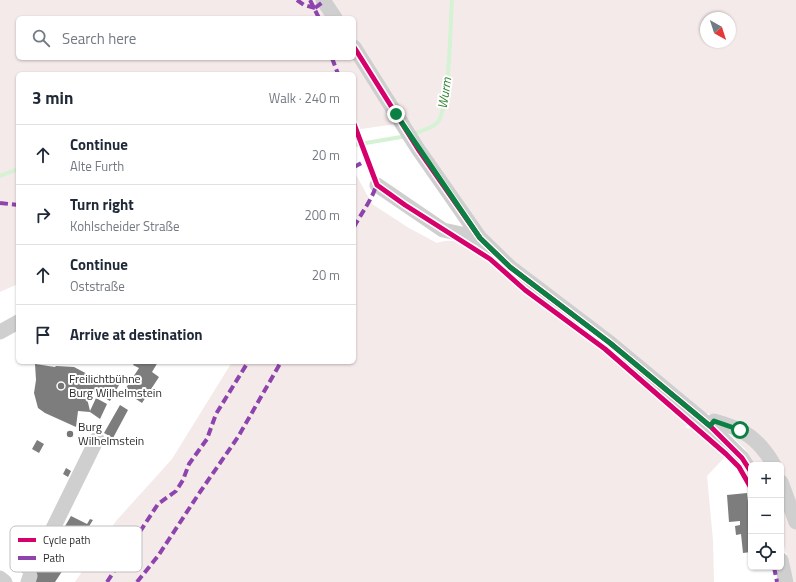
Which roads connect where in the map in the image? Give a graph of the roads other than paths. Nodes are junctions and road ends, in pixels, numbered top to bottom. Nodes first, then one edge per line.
1 (323, 0) edge
2 (334, 16) edge
3 (356, 50) edge
4 (377, 185) dead end
5 (480, 238) junction
6 (16, 323) edge
7 (0, 332) edge
8 (710, 426) junction
9 (97, 440) dead end
10 (772, 462) edge
11 (748, 467) edge
12 (784, 490) edge
13 (796, 522) edge
14 (55, 526) edge
15 (783, 570) edge
16 (0, 578) edge
17 (4, 582) edge
18 (786, 582) edge

1 - 2 street
3 - 5 street
4 - 5 street
5 - 8 street
6 - 7 street
8 - 10 street
8 - 11 street
9 - 14 street
12 - 13 street
15 - 18 street
16 - 17 street

